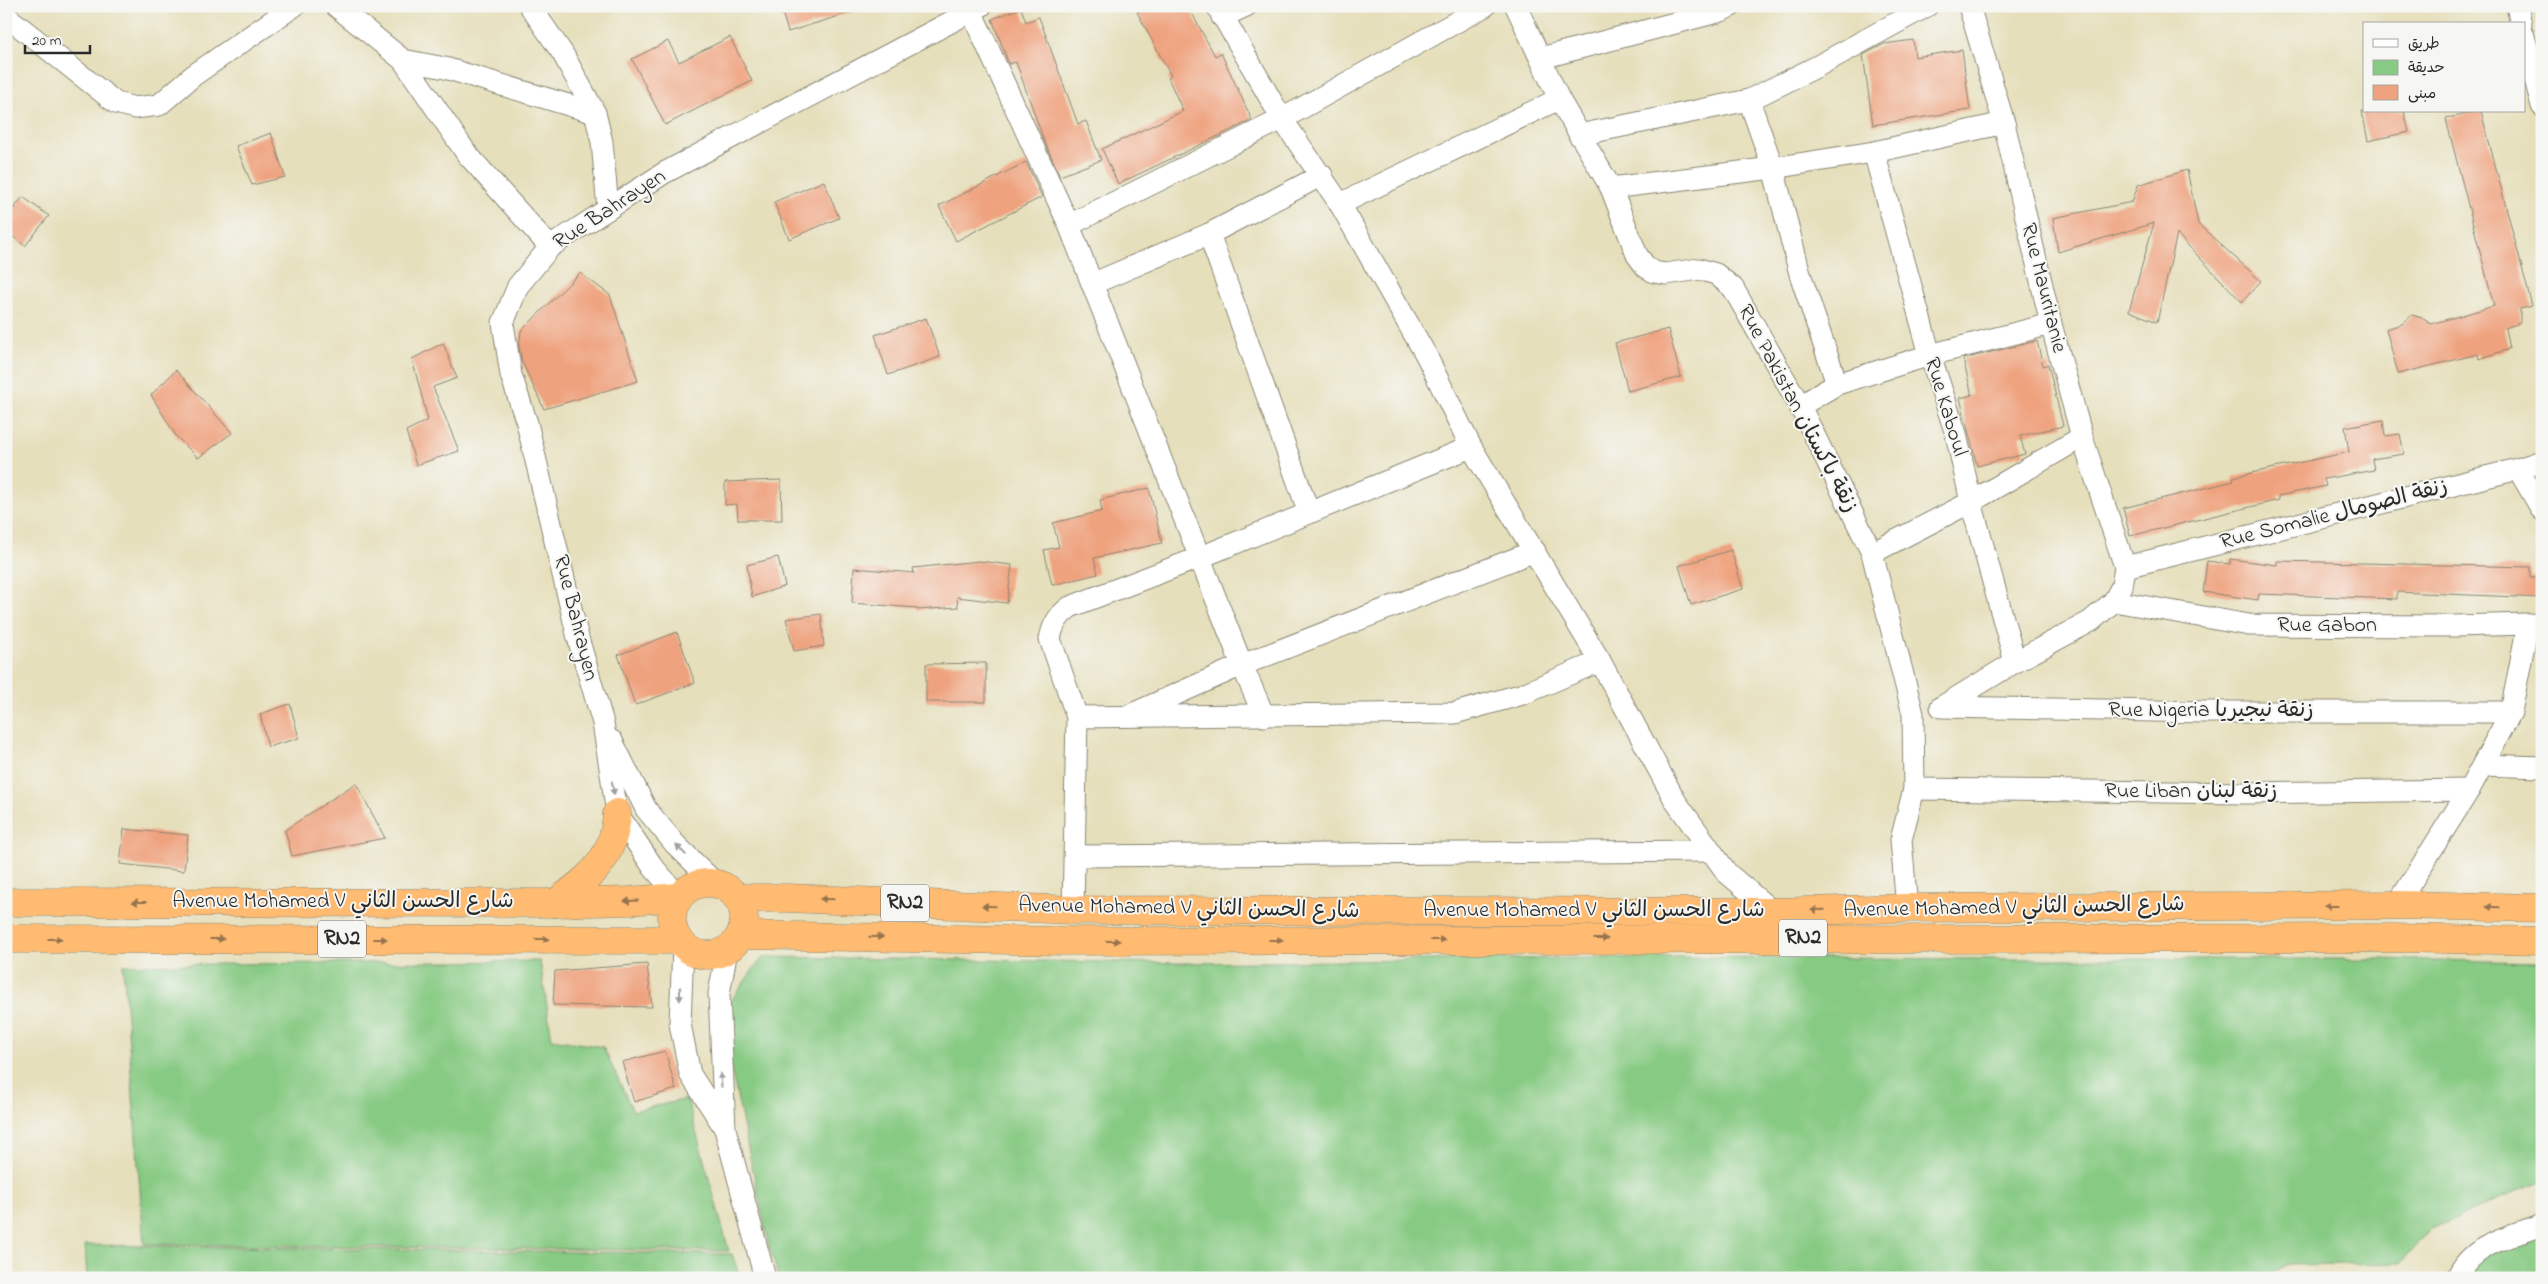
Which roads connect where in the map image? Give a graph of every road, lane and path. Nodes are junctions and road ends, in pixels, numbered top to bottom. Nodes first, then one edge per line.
1 (294, 6) edge
2 (336, 6) edge
3 (530, 6) edge
4 (1246, 6) edge
5 (1485, 6) edge
6 (1516, 6) edge
7 (1730, 6) edge
8 (1926, 6) edge
9 (1969, 6) edge
10 (2517, 6) edge
11 (976, 9) edge
12 (1220, 12) edge
13 (6, 16) edge
14 (2521, 22) edge
15 (2526, 44) edge
16 (1541, 58) junction
17 (403, 60) junction
18 (1559, 99) junction
19 (1748, 100) junction
20 (2542, 106) edge
21 (596, 113) junction
22 (1282, 119) junction
23 (2004, 123) junction
24 (1579, 135) junction
25 (1874, 152) junction
26 (1772, 168) junction
27 (1322, 175) junction
28 (1612, 188) junction
29 (1340, 204) junction
30 (608, 209) junction
31 (1070, 225) junction
32 (1209, 234) junction
33 (550, 247) junction
34 (1092, 284) junction
35 (2051, 324) junction
36 (1930, 355) junction
37 (1837, 384) junction
38 (1800, 406) junction
39 (2082, 437) junction
40 (1471, 447) junction
41 (2542, 461) edge
42 (2518, 469) junction
43 (1971, 502) junction
44 (2542, 510) edge
45 (1309, 513) junction
46 (1535, 551) junction
47 (1872, 553) junction
48 (1201, 557) junction
49 (2125, 567) junction
50 (2114, 601) junction
51 (2535, 625) edge
52 (1600, 661) junction
53 (2015, 662) junction
54 (1242, 665) junction
55 (1944, 706) junction
56 (2511, 712) junction
57 (1913, 714) junction
58 (1264, 716) junction
59 (1077, 717) junction
60 (1124, 718) junction
61 (603, 723) junction
62 (2483, 765) junction
63 (2542, 766) edge
64 (1914, 788) junction
65 (2469, 790) junction
66 (617, 813) junction
67 (1710, 851) junction
68 (1075, 856) junction
69 (726, 891) junction
70 (679, 897) junction
71 (6, 902) edge
72 (555, 903) junction
73 (2397, 905) junction
74 (1907, 908) junction
75 (2542, 908) edge
76 (1073, 910) junction
77 (1773, 912) junction
78 (6, 939) edge
79 (2542, 941) edge
80 (680, 943) junction
81 (733, 943) junction
82 (725, 1129) junction
83 (2542, 1225) edge
84 (765, 1278) edge
85 (2457, 1278) edge

1 - 13 street
2 - 17 street
3 - 21 street
4 - 12 street
5 - 22 street
6 - 16 street, Rue Pakistan زنقة باكستان
7 - 16 street
8 - 19 street
9 - 23 street, Rue Mauritanie
10 - 14 street
11 - 30 street, Rue Bahrayen
11 - 31 street
12 - 22 street
15 - 20 street
16 - 18 street, Rue Pakistan زنقة باكستان
17 - 21 street
17 - 33 street
18 - 24 street, Rue Pakistan زنقة باكستان
18 - 29 street
19 - 24 street
19 - 26 street
21 - 30 street
22 - 27 street
22 - 31 street
23 - 25 street
23 - 35 street, Rue Mauritanie
24 - 28 street, Rue Pakistan زنقة باكستان
25 - 26 street
25 - 36 street, Rue Kaboul
26 - 28 street
26 - 37 street
27 - 29 street
27 - 32 street
28 - 38 street, Rue Pakistan زنقة باكستان
29 - 40 street
30 - 33 street, Rue Bahrayen
31 - 34 street
32 - 34 street
32 - 45 street
33 - 61 street, Rue Bahrayen
34 - 48 street
35 - 36 street
35 - 39 street, Rue Mauritanie
36 - 37 street
36 - 43 street, Rue Kaboul
37 - 38 street
38 - 47 street, Rue Pakistan زنقة باكستان
39 - 43 street
39 - 49 street, Rue Mauritanie
40 - 45 street
40 - 46 street
41 - 42 street, Rue Somalie زنقة الصومال
42 - 44 street
42 - 49 street, Rue Somalie زنقة الصومال
43 - 47 street
43 - 53 street, Rue Kaboul
45 - 48 street
46 - 52 street
46 - 54 street
47 - 57 street, Rue Pakistan زنقة باكستان
48 - 54 street
48 - 59 street
49 - 50 street
50 - 51 street, Rue Gabon
50 - 53 street
51 - 56 street
52 - 58 street
52 - 67 street
53 - 55 street
54 - 58 street
54 - 60 street
55 - 56 street, Rue Nigeria زنقة نيجيريا
55 - 57 street, Rue Nigeria زنقة نيجيريا
56 - 62 street
57 - 64 street, Rue Pakistan زنقة باكستان
58 - 60 street
59 - 60 street
59 - 68 street
61 -> 66 street, Rue Bahrayen
69 -> 61 street, Rue Bahrayen
62 - 63 street
62 - 65 street
64 - 65 street, Rue Liban زنقة لبنان
64 - 74 street, Rue Pakistan زنقة باكستان
65 - 73 street
66 - 70 street, Rue Bahrayen
66 - 72 highway
67 - 68 street
67 - 77 street
68 - 76 street
69 - 70 highway, RN2
76 -> 69 highway, Avenue Mohamed V شارع الحسن الثاني / RN2
69 - 81 highway
70 -> 72 highway, Avenue Mohamed V شارع الحسن الثاني / RN2
70 - 80 highway
72 -> 71 highway, Avenue Mohamed V شارع الحسن الثاني / RN2
73 -> 74 highway, Avenue Mohamed V شارع الحسن الثاني / RN2
75 -> 73 highway, Avenue Mohamed V شارع الحسن الثاني / RN2
74 -> 77 highway, Avenue Mohamed V شارع الحسن الثاني / RN2
76 - 77 highway, Avenue Mohamed V شارع الحسن الثاني / RN2
78 -> 80 highway, Avenue Mohamed V شارع الحسن الثاني / RN2
81 -> 79 highway, Avenue Mohamed V شارع الحسن الثاني / RN2
80 - 81 highway, RN2
80 -> 82 street
82 -> 81 street
82 - 84 street
83 - 85 street

